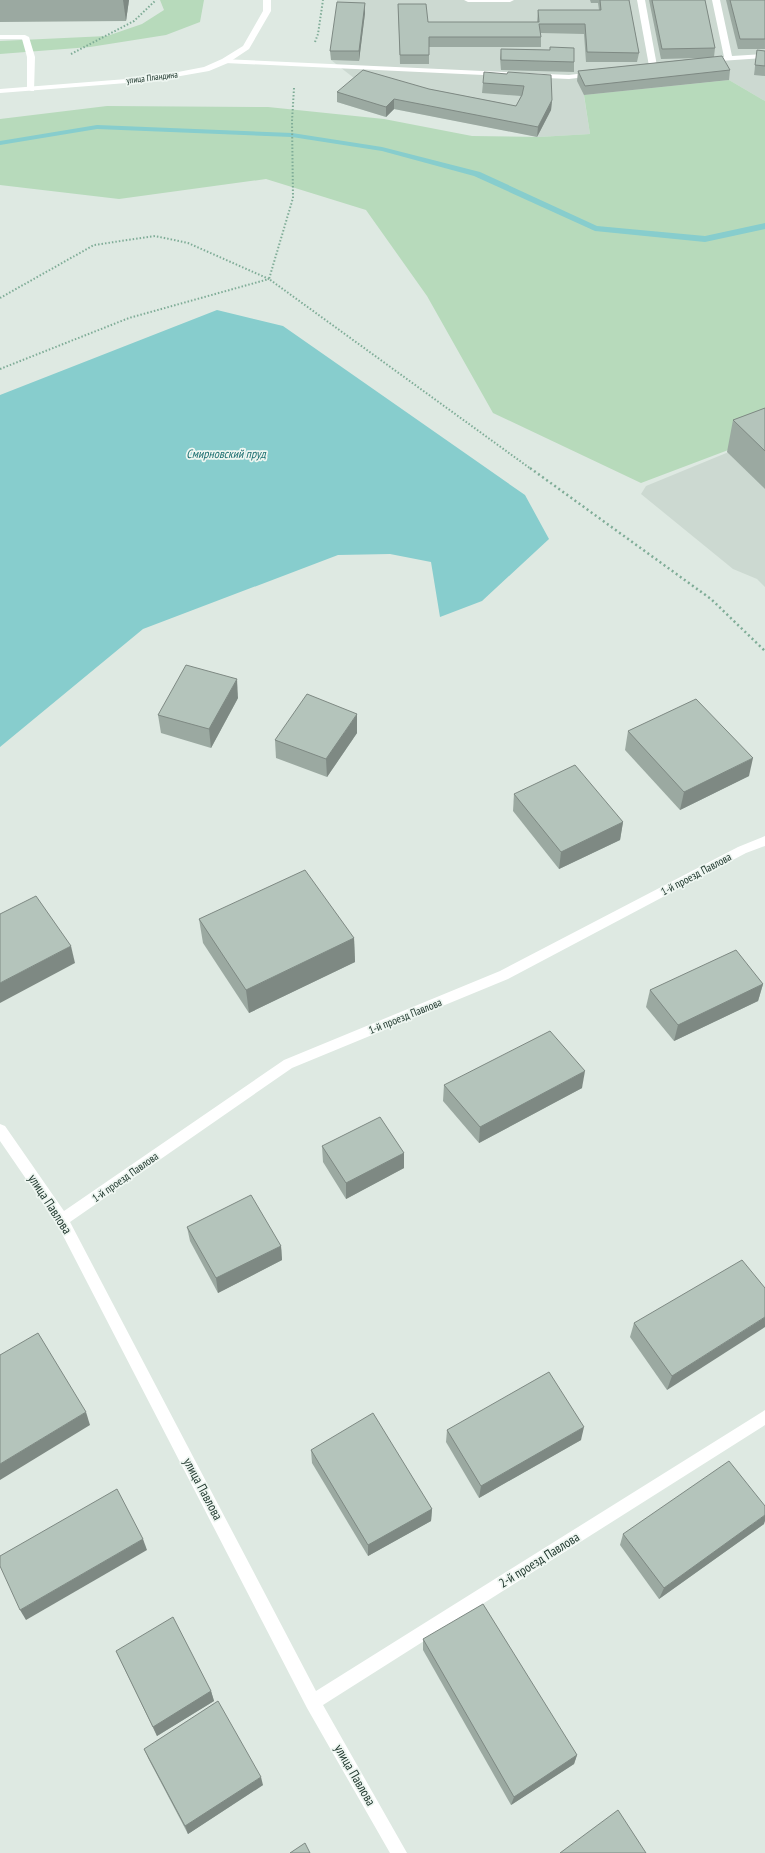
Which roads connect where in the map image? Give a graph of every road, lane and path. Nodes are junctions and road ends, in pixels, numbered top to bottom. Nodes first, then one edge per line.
1 (156, 0) edge
2 (267, 0) edge
3 (323, 0) edge
4 (468, 0) edge
5 (510, 0) edge
6 (641, 0) edge
7 (716, 0) edge
8 (0, 37) edge
9 (71, 54) dead end
10 (765, 56) edge
11 (728, 58) junction
12 (225, 61) junction
13 (698, 61) edge
14 (297, 64) junction
15 (653, 66) edge
16 (600, 73) edge
17 (31, 88) junction
18 (0, 91) edge
19 (269, 279) junction
20 (0, 298) edge
21 (0, 370) edge
22 (765, 651) edge
23 (765, 841) edge
24 (0, 1130) edge
25 (62, 1220) junction
26 (765, 1417) edge
27 (313, 1702) junction
28 (399, 1853) edge

1 - 9 path
2 - 12 street, улица Пландина
3 - 14 path
4 - 5 street
6 - 15 street
7 - 11 street
8 - 17 street
10 - 11 street
11 - 13 street
12 - 14 street
12 - 17 street, улица Пландина
14 - 16 street
14 - 19 path
17 - 18 street, улица Пландина
19 - 20 path
19 - 21 path
19 - 22 path
23 - 25 street, 1-й проезд Павлова
24 - 25 street, улица Павлова
25 - 27 street, улица Павлова
26 - 27 street, 2-й проезд Павлова
27 - 28 street, улица Павлова

